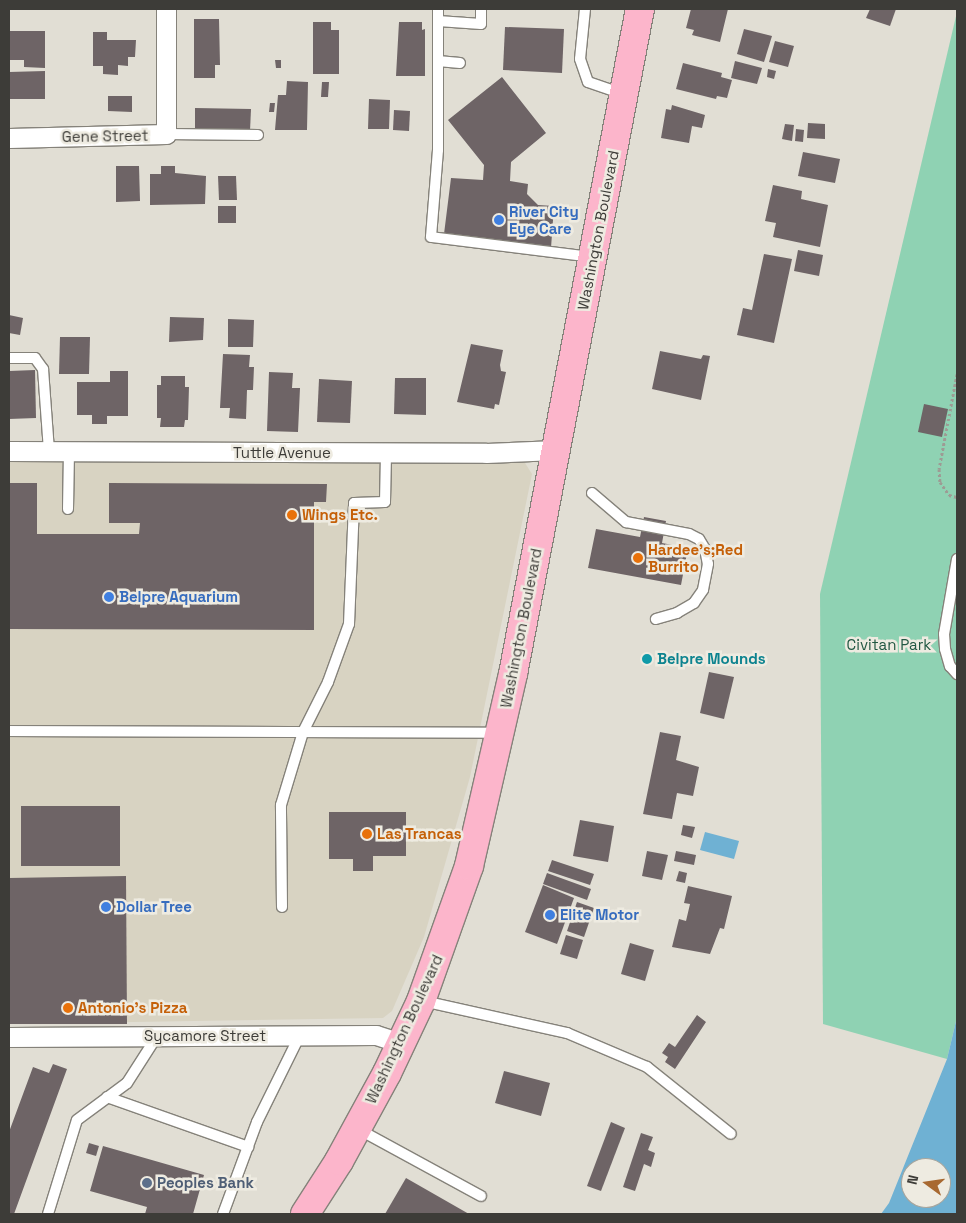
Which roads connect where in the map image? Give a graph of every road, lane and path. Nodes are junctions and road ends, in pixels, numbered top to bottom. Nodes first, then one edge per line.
1 (166, 9) edge
2 (438, 9) edge
3 (481, 9) edge
4 (585, 9) edge
5 (640, 9) edge
6 (438, 21) junction
7 (438, 61) junction
8 (460, 63) dead end
9 (624, 94) junction
10 (166, 134) junction
11 (258, 135) dead end
12 (9, 138) edge
13 (593, 257) junction
14 (9, 358) edge
15 (957, 374) edge
16 (556, 450) junction
17 (9, 451) edge
18 (49, 451) junction
19 (69, 451) junction
20 (386, 453) junction
21 (592, 493) dead end
22 (957, 498) edge
23 (68, 509) dead end
24 (957, 559) edge
25 (656, 619) dead end
26 (957, 674) edge
27 (9, 731) edge
28 (303, 732) junction
29 (501, 733) junction
30 (282, 907) dead end
31 (421, 1001) junction
32 (300, 1035) junction
33 (157, 1036) junction
34 (9, 1039) edge
35 (401, 1043) junction
36 (107, 1098) junction
37 (357, 1129) junction
38 (731, 1134) dead end
39 (248, 1147) junction
40 (481, 1196) dead end
41 (48, 1214) edge
42 (223, 1214) edge
43 (307, 1214) edge

1 - 10 street, Gene Street
2 - 6 lane
3 - 6 lane
4 - 9 lane
5 - 9 main road, Washington Boulevard
6 - 7 lane
7 - 8 lane
7 - 13 lane
9 - 13 main road, Washington Boulevard
10 - 11 lane
10 - 12 street, Gene Street
13 - 16 main road, Washington Boulevard
14 - 18 lane
15 - 22 path
16 - 20 street, Tuttle Avenue
16 - 29 main road, Washington Boulevard
17 - 18 street, Tuttle Avenue
18 - 19 street, Tuttle Avenue
19 - 20 street, Tuttle Avenue
19 - 23 lane
20 - 28 lane
21 - 25 lane
24 - 26 lane
27 - 28 lane
28 - 29 lane
28 - 30 lane
29 - 31 main road, Washington Boulevard
31 - 35 main road, Washington Boulevard
31 - 38 lane
32 - 33 street, Sycamore Street
32 - 35 street, Sycamore Street
32 - 39 lane
33 - 34 street, Sycamore Street
33 - 36 lane
35 - 37 main road, Washington Boulevard
36 - 39 lane
36 - 41 lane
37 - 40 lane
37 - 43 main road, Washington Boulevard
39 - 42 lane

